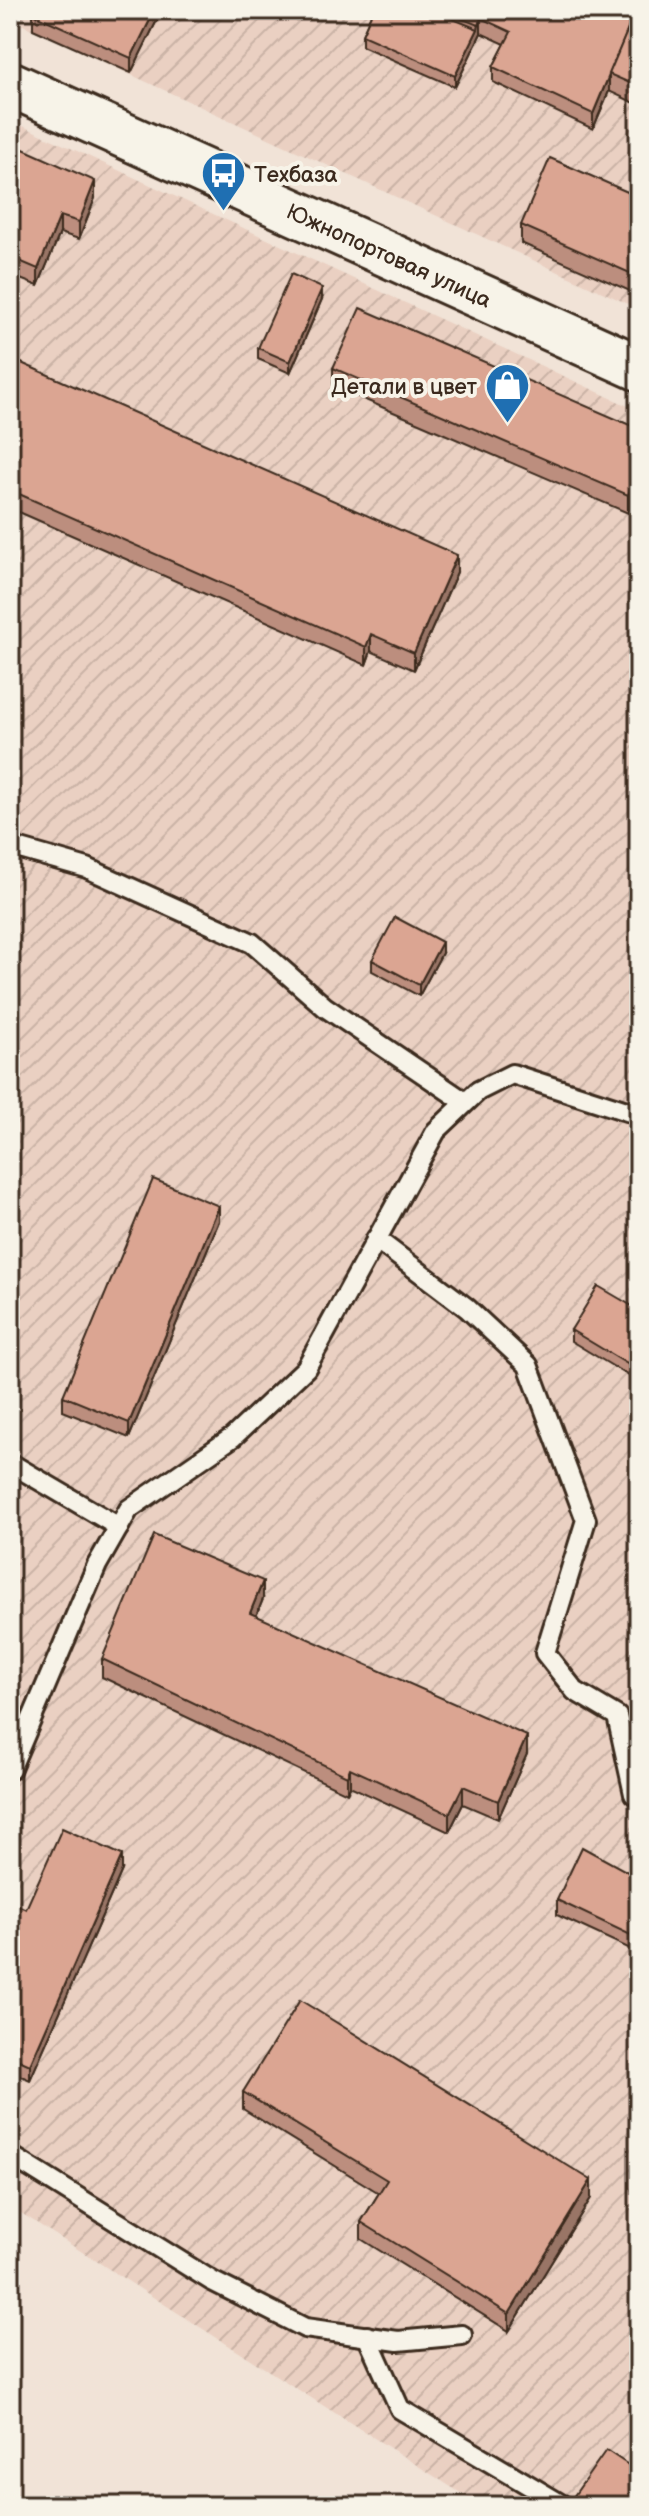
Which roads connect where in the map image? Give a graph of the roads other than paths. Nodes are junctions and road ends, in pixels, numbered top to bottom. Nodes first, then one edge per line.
1 (10, 84) edge
2 (639, 368) edge
3 (10, 846) edge
4 (465, 1102) junction
5 (639, 1115) edge
6 (376, 1239) junction
7 (10, 1463) edge
8 (119, 1527) junction
9 (10, 1770) edge
10 (634, 1794) dead end
11 (10, 2155) edge
12 (462, 2335) dead end
13 (367, 2336) junction
14 (564, 2506) edge

1 - 2 street, Южнопортовая улица
3 - 4 lane
4 - 5 lane
4 - 6 lane
6 - 8 lane
6 - 10 lane
7 - 8 lane
8 - 9 lane
11 - 13 lane
12 - 13 lane
13 - 14 lane

